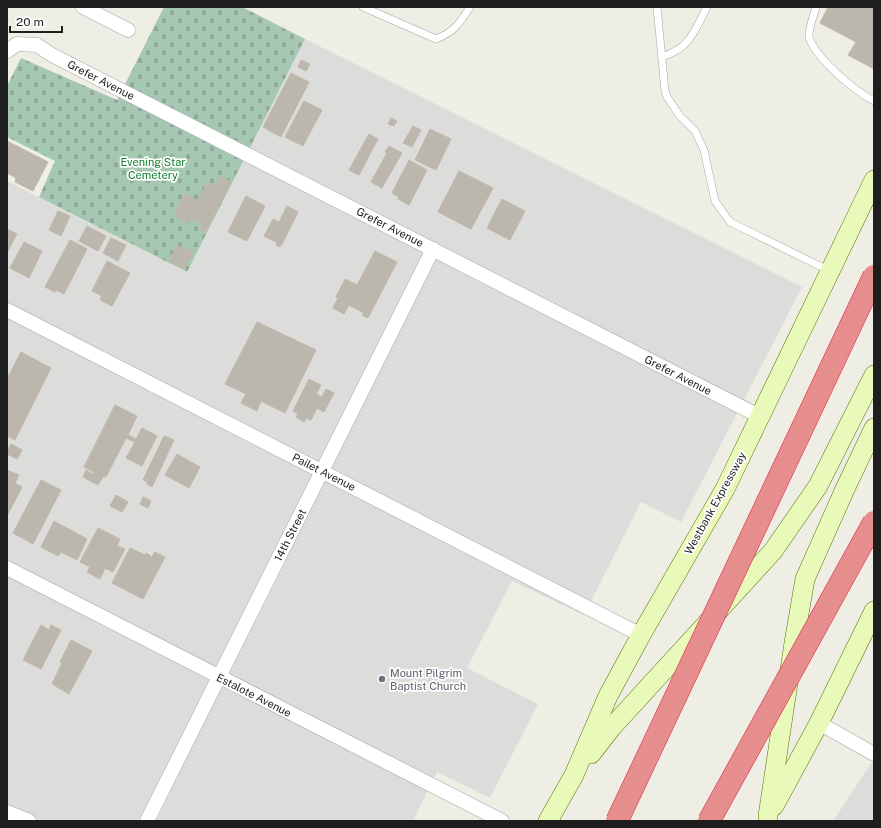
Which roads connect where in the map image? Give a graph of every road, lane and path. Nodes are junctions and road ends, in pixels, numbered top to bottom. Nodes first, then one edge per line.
1 (83, 7) edge
2 (363, 7) edge
3 (470, 7) edge
4 (657, 7) edge
5 (707, 7) edge
6 (816, 7) edge
7 (128, 30) dead end
8 (12, 47) edge
9 (662, 57) junction
10 (874, 101) edge
11 (874, 180) edge
12 (433, 249) junction
13 (830, 271) junction
14 (874, 276) edge
15 (7, 310) edge
16 (874, 376) edge
17 (760, 417) junction
18 (874, 428) edge
19 (322, 471) junction
20 (874, 522) edge
21 (7, 568) edge
22 (874, 611) edge
23 (641, 635) junction
24 (219, 677) junction
25 (820, 723) junction
26 (874, 754) edge
27 (574, 775) junction
28 (7, 812) edge
29 (767, 819) edge
30 (29, 821) edge
31 (147, 821) edge
32 (502, 821) edge
33 (548, 821) edge
34 (617, 821) edge
35 (709, 821) edge

1 - 7 street
2 - 3 lane
4 - 9 lane
5 - 9 lane
6 - 10 lane
8 - 12 street, Grefer Avenue
9 - 13 lane
11 - 13 main road, Westbank Expressway
12 - 17 street, Grefer Avenue
12 - 19 street, 14th Street
13 - 17 main road, Westbank Expressway
14 - 34 highway, bridge
15 - 19 street, Pailet Avenue
16 - 27 main road
17 - 23 main road, Westbank Expressway
18 - 29 main road
19 - 23 street, Pailet Avenue
19 - 24 street, 14th Street
20 - 35 highway, bridge
21 - 24 street, Estalote Avenue
22 - 25 main road
23 - 27 main road, Westbank Expressway
24 - 31 street, 14th Street
24 - 32 street, Estalote Avenue
25 - 26 street
25 - 29 main road
27 - 33 main road, Westbank Expressway
28 - 30 street

